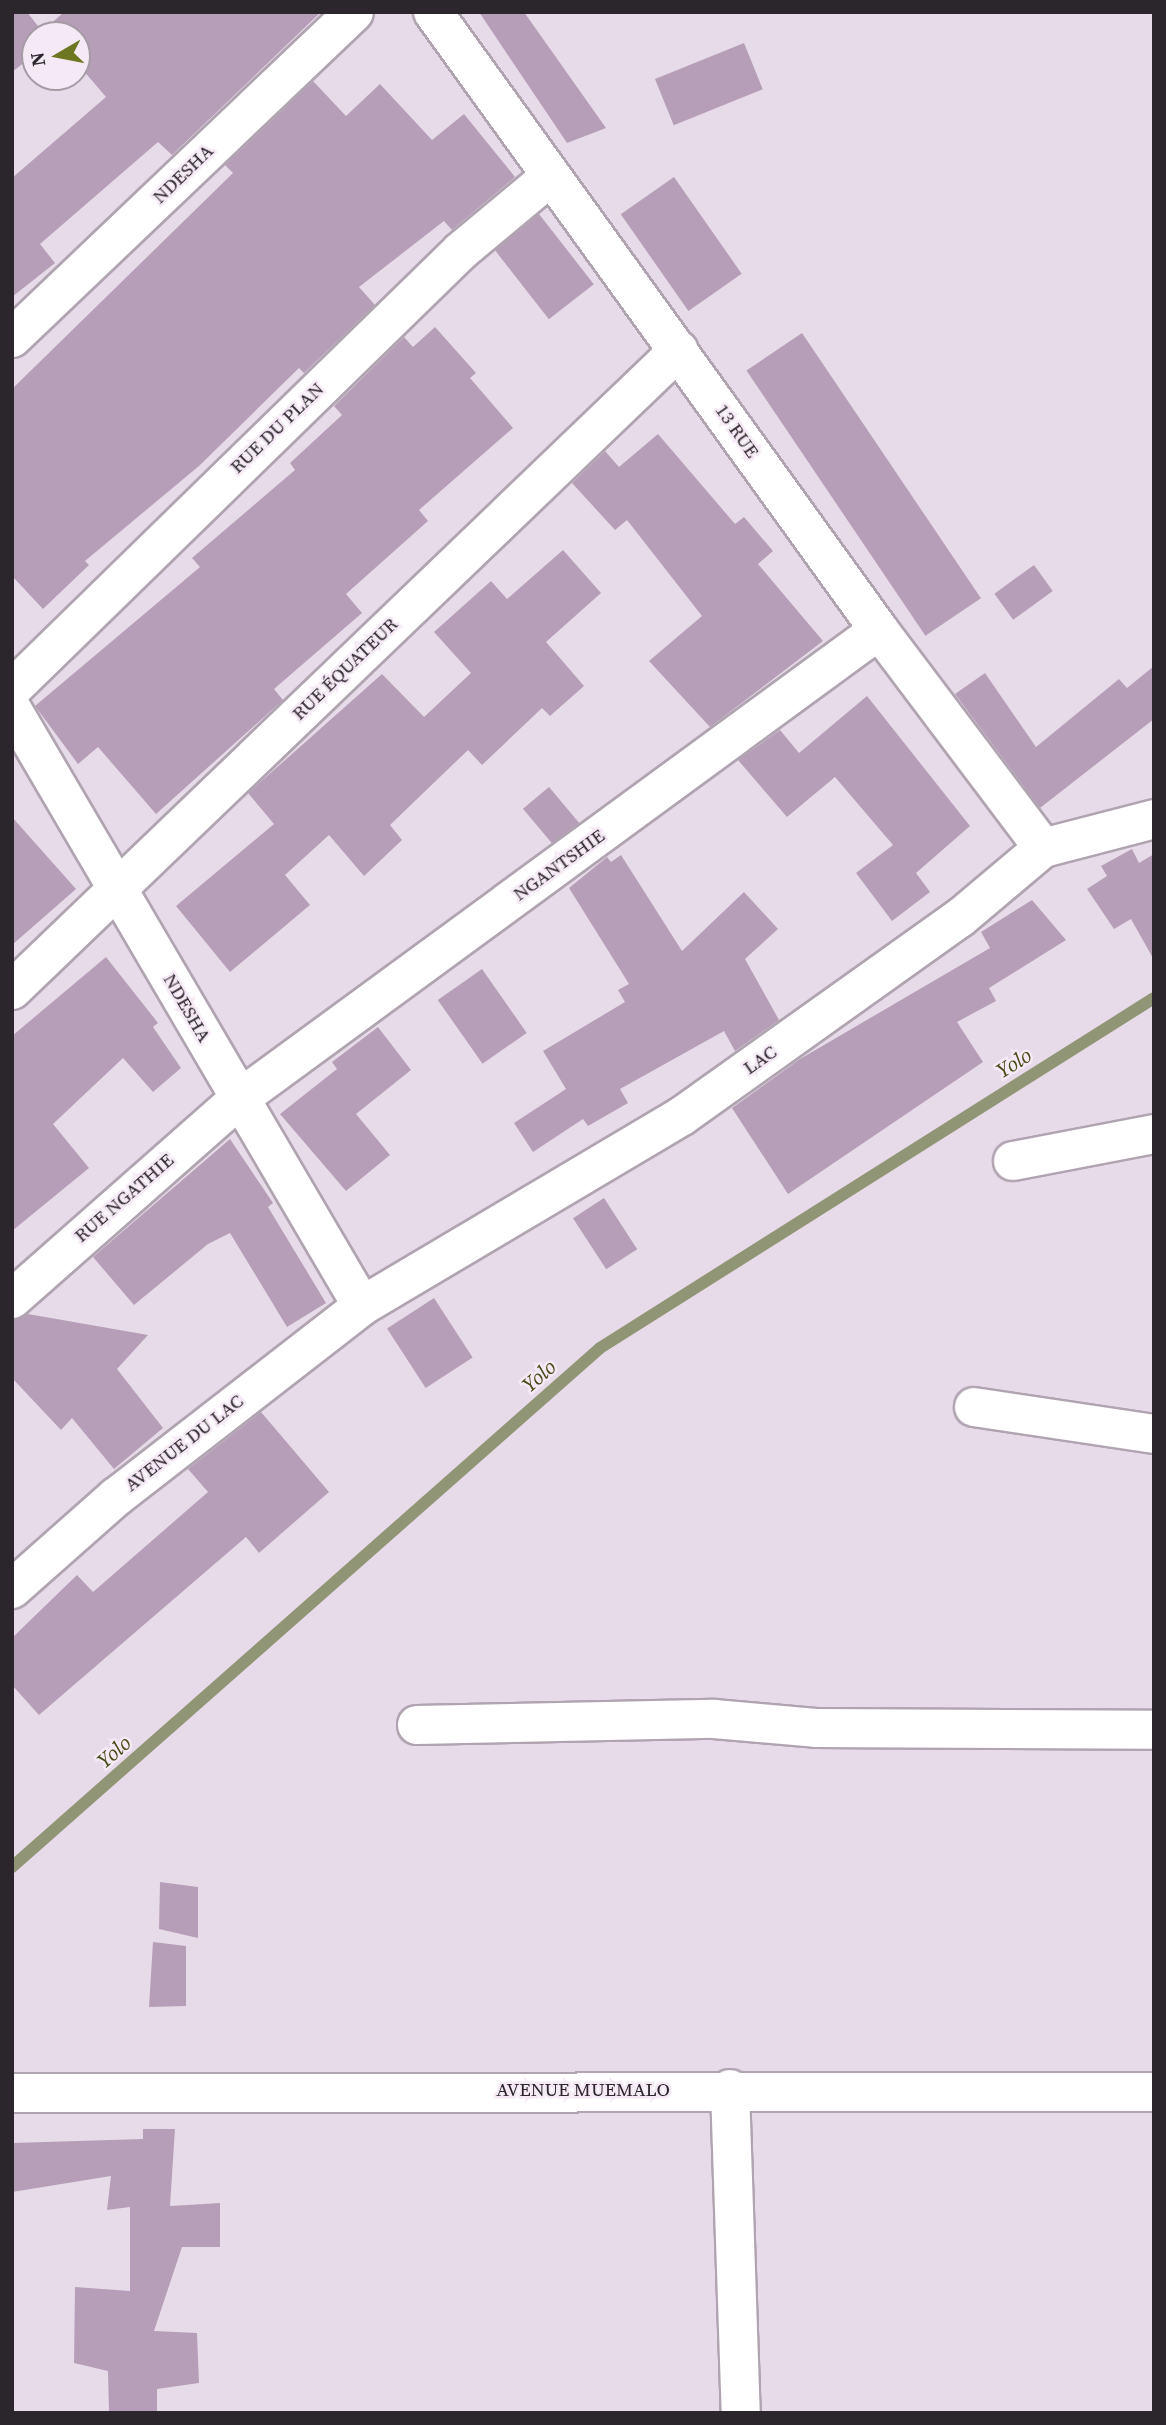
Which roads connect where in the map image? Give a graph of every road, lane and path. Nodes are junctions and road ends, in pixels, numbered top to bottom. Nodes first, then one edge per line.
1 (354, 12) edge
2 (433, 12) edge
3 (551, 176) junction
4 (12, 338) edge
5 (679, 350) junction
6 (879, 630) junction
7 (12, 689) edge
8 (12, 709) edge
9 (1154, 819) edge
10 (1043, 848) junction
11 (120, 890) junction
12 (12, 990) edge
13 (239, 1100) junction
14 (1154, 1134) edge
15 (1013, 1161) dead end
16 (12, 1298) edge
17 (362, 1306) junction
18 (974, 1407) dead end
19 (1154, 1434) edge
20 (12, 1589) edge
21 (417, 1726) dead end
22 (1154, 1730) edge
23 (730, 2089) junction
24 (1154, 2092) edge
25 (12, 2093) edge
26 (741, 2413) edge

1 - 4 street, NDESHA
2 - 3 street, 13 RUE
3 - 5 street, 13 RUE
3 - 7 street, RUE DU PLAN
5 - 6 street, 13 RUE
5 - 11 street, RUE ÉQUATEUR
6 - 10 street, 13 RUE
6 - 13 street, NGANTSHIE
8 - 11 street, NDESHA
9 - 10 street, LAC
10 - 17 street, LAC
11 - 12 street, RUE ÉQUATEUR
11 - 13 street, NDESHA
13 - 16 street, RUE NGATHIE
13 - 17 street, NDESHA
14 - 15 street
17 - 20 street, AVENUE DU LAC
18 - 19 street
21 - 22 street
23 - 24 street, AVENUE MUEMALO
23 - 25 street, AVENUE MUEMALO
23 - 26 street

